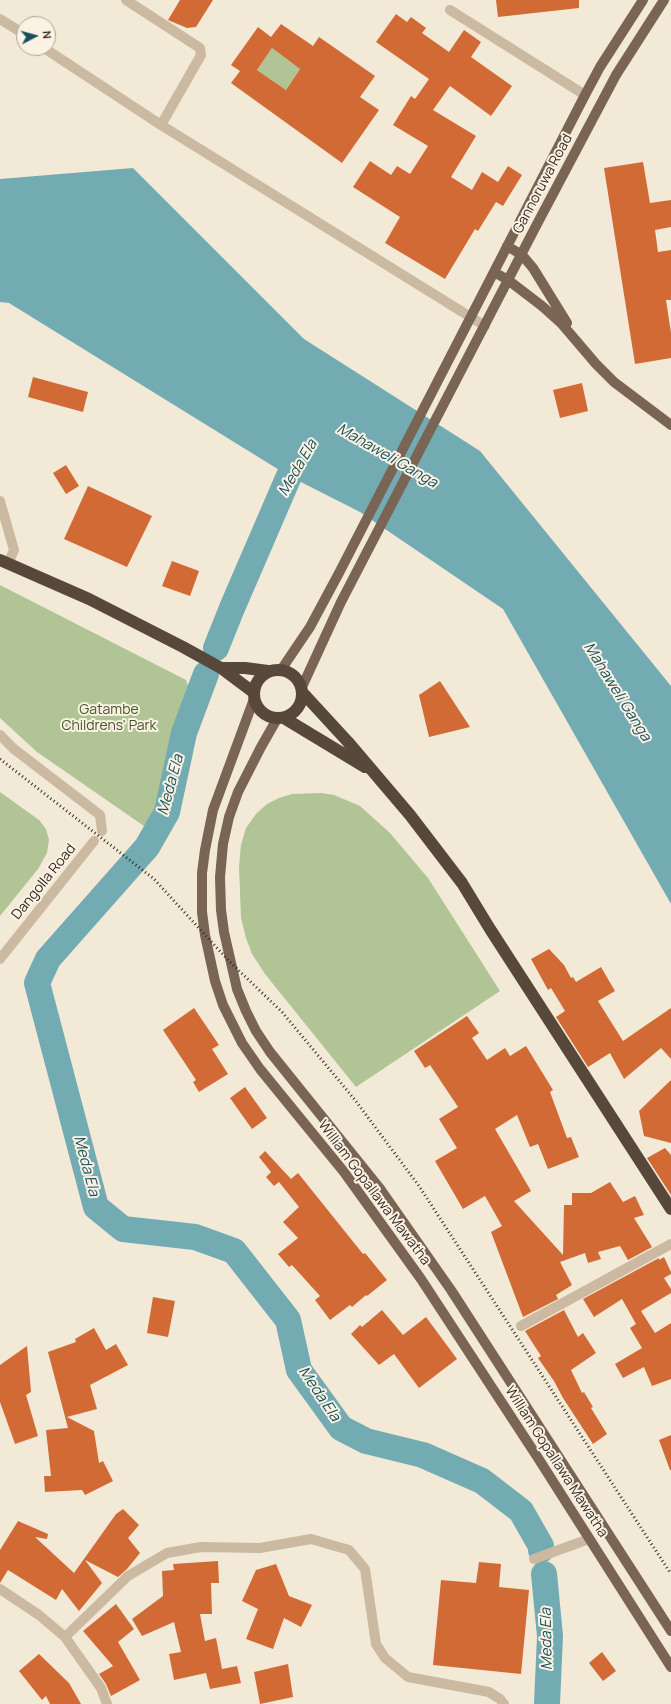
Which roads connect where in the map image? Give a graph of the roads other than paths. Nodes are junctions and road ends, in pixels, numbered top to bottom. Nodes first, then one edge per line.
1 (126, 0) edge
2 (643, 0) edge
3 (664, 0) edge
4 (450, 10) dead end
5 (0, 18) edge
6 (16, 29) edge
7 (56, 56) edge
8 (584, 95) junction
9 (161, 125) junction
10 (508, 246) junction
11 (522, 255) junction
12 (494, 272) junction
13 (508, 280) junction
14 (471, 316) junction
15 (485, 326) junction
16 (578, 342) junction
17 (671, 425) edge
18 (0, 502) edge
19 (4, 562) edge
20 (221, 668) junction
21 (281, 670) junction
22 (268, 671) junction
23 (302, 689) junction
24 (253, 696) junction
25 (281, 719) junction
26 (0, 735) edge
27 (373, 772) junction
28 (102, 831) dead end
29 (94, 842) dead end
30 (0, 959) edge
31 (671, 1209) edge
32 (671, 1244) edge
33 (521, 1326) dead end
34 (589, 1539) junction
35 (534, 1559) dead end
36 (0, 1589) edge
37 (671, 1631) edge
38 (65, 1637) junction
39 (671, 1667) edge
40 (107, 1704) edge
41 (504, 1704) edge

1 - 9 street
2 - 8 main road, Gannoruwa Road
3 - 11 main road, Gannoruwa Road
4 - 8 street
5 - 6 street
7 - 9 street
8 - 10 main road, Gannoruwa Road
9 - 14 street
10 - 11 main road
10 - 12 main road, Gannoruwa Road
11 - 13 main road, Gannoruwa Road
11 - 16 main road
12 - 13 main road
12 - 14 main road, Gannoruwa Road
13 - 15 main road, Gannoruwa Road
13 - 16 main road
14 - 15 street
14 - 21 main road, Gannoruwa Road
15 - 23 main road, Gannoruwa Road
16 - 17 main road
18 - 19 street
19 - 20 highway
20 - 22 highway
20 - 24 highway
21 - 22 highway
21 - 23 highway
22 - 24 highway
23 - 25 highway
23 - 27 highway
24 - 25 highway
24 - 34 main road, William Gopallawa Mawatha
25 - 27 highway
25 - 37 main road, William Gopallawa Mawatha
26 - 28 street
27 - 31 highway
29 - 30 street, Dangolla Road
32 - 33 street
34 - 35 street
34 - 39 main road, William Gopallawa Mawatha
36 - 38 street
38 - 40 street
38 - 41 street

